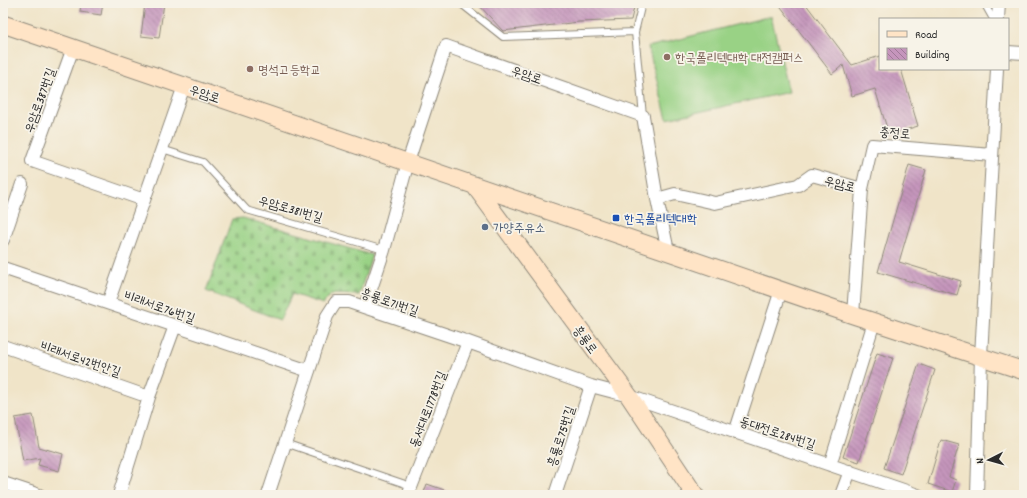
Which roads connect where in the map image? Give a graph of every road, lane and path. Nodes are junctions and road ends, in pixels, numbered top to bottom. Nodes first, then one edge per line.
1 (460, 3) edge
2 (642, 3) edge
3 (984, 3) edge
4 (999, 3) edge
5 (992, 18) edge
6 (998, 18) edge
7 (3, 24) edge
8 (635, 32) junction
9 (73, 48) junction
10 (1009, 52) edge
11 (1024, 53) edge
12 (997, 70) edge
13 (184, 86) junction
14 (643, 116) junction
15 (162, 149) junction
16 (992, 155) junction
17 (408, 162) junction
18 (22, 184) dead end
19 (474, 185) junction
20 (862, 189) junction
21 (657, 199) junction
22 (144, 200) junction
23 (3, 240) edge
24 (384, 250) junction
25 (668, 251) junction
26 (3, 268) edge
27 (781, 290) junction
28 (108, 303) junction
29 (366, 307) junction
30 (853, 315) junction
31 (874, 322) junction
32 (175, 326) junction
33 (468, 342) junction
34 (3, 346) edge
35 (981, 356) junction
36 (309, 371) junction
37 (1024, 371) edge
38 (591, 386) junction
39 (629, 396) junction
40 (149, 397) junction
41 (735, 433) junction
42 (285, 443) junction
43 (830, 464) junction
44 (850, 471) junction
45 (3, 483) edge
46 (410, 490) edge
47 (692, 493) edge
48 (38, 495) edge
49 (119, 495) edge
50 (268, 495) edge
51 (555, 495) edge
52 (841, 495) edge
53 (918, 495) edge
54 (977, 495) edge

1 - 8 lane
2 - 8 lane
3 - 5 lane
4 - 6 street
7 - 9 main road, 우암로
8 - 14 lane
9 - 13 main road, 우암로
9 - 22 street, 우암로387번길
10 - 11 street
12 - 16 street
13 - 15 street
13 - 17 main road, 우암로
14 - 17 street, 우암로
14 - 21 street
15 - 22 street
15 - 24 lane, 우암로381번길
16 - 20 street, 충정로
16 - 35 street
17 - 19 main road, 우암로
17 - 24 street, 우암로
18 - 23 street
19 - 25 main road, 우암로
19 - 39 main road, 흥룡로
20 - 21 street, 우암로
20 - 30 street, 충정로
21 - 25 street
22 - 28 street
24 - 29 street, 우암로
25 - 27 main road, 우암로
26 - 28 street, 비래서로76번길
27 - 30 main road, 우암로
27 - 41 street
28 - 32 street, 비래서로76번길
29 - 33 street, 흥룡로71번길
29 - 36 street, 흥룡로71번길
30 - 31 main road, 우암로
31 - 35 main road, 우암로
31 - 43 street
32 - 36 street, 비래서로76번길
32 - 40 street
33 - 38 street, 흥룡로71번길
33 - 46 street, 동서대로1778번길
34 - 40 street, 비래서로42번안길
35 - 37 main road, 우암로
35 - 54 street
36 - 42 street, 흥룡로71번길
38 - 39 street, 흥룡로71번길
38 - 51 street, 흥룡로75번길
39 - 41 street, 동대전로284번길
39 - 47 main road, 흥룡로
40 - 49 street
41 - 43 street, 동대전로284번길
42 - 46 lane, 동서대로1778번길
42 - 50 street, 흥룡로71번길
43 - 44 street, 동대전로284번길
44 - 52 street
44 - 53 street, 동대전로284번길
45 - 48 street

